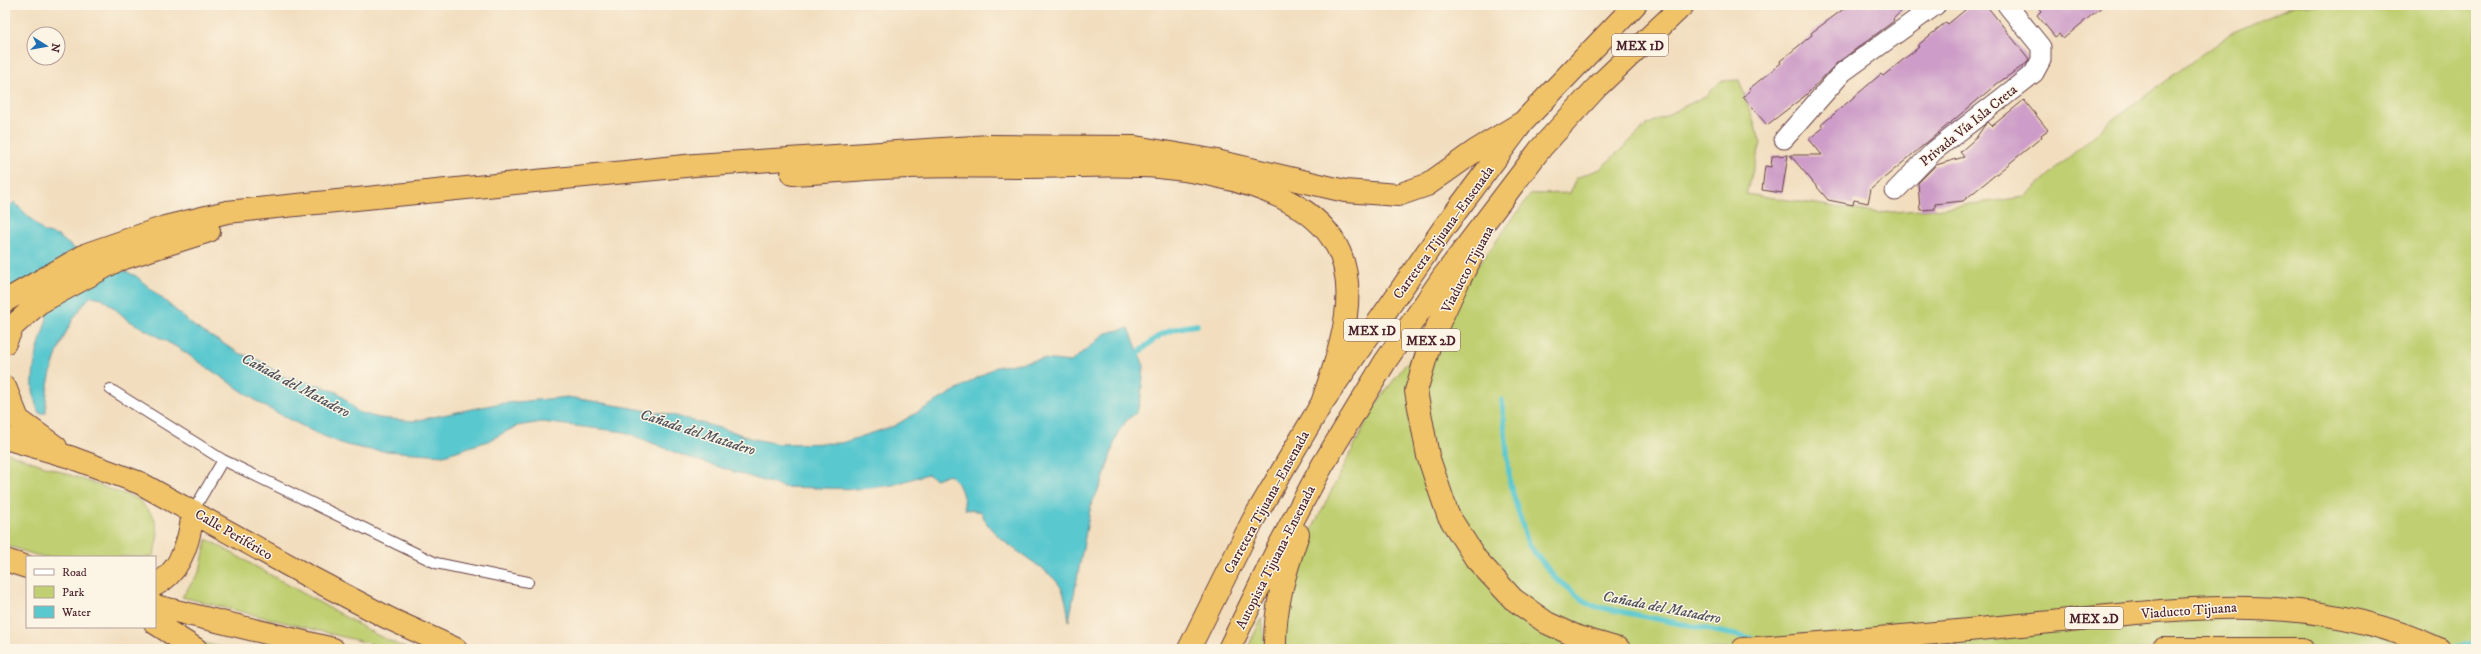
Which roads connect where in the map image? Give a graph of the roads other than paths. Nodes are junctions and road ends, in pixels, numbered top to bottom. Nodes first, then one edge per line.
1 (1635, 5) edge
2 (1683, 5) edge
3 (1936, 5) edge
4 (2007, 5) edge
5 (1523, 122) junction
6 (1784, 139) dead end
7 (1517, 179) junction
8 (1895, 191) dead end
9 (15, 303) edge
10 (5, 343) edge
11 (5, 387) edge
12 (110, 389) dead end
13 (1322, 403) junction
14 (12, 415) edge
15 (5, 438) edge
16 (70, 457) junction
17 (223, 460) junction
18 (1322, 466) junction
19 (193, 511) junction
20 (5, 560) edge
21 (26, 567) edge
22 (528, 582) dead end
23 (156, 585) edge
24 (156, 606) edge
25 (156, 624) edge
26 (196, 649) edge
27 (333, 649) edge
28 (456, 649) edge
29 (1189, 649) edge
30 (1229, 649) edge
31 (1275, 649) edge
32 (1619, 649) edge
33 (1743, 649) edge
34 (2163, 649) edge
35 (2302, 649) edge
36 (2439, 649) edge

1 - 5 highway, Carretera Tijuana–Ensenada / MEX 1D
2 - 7 highway, Carretera Tijuana–Ensenada / MEX 1D
3 - 6 street
4 - 8 street, Privada Vía Isla Creta
5 - 9 highway
5 - 13 highway, Carretera Tijuana–Ensenada / MEX 1D
7 - 18 highway, Carretera Tijuana–Ensenada / MEX 1D
7 - 32 highway, Viaducto Tijuana / MEX 2D
9 - 10 highway
9 - 13 highway
11 - 14 highway
12 - 17 lane
13 - 29 highway, Carretera Tijuana–Ensenada / MEX 1D
14 - 16 highway
15 - 16 highway, Calle Periférico
16 - 19 highway, Calle Periférico
17 - 19 lane
17 - 22 lane
18 - 30 highway, Autopista Tijuana-Ensenada
18 - 31 highway, MEX 1D
19 - 23 highway
19 - 28 highway, Calle Periférico
20 - 21 highway
24 - 27 highway
25 - 26 highway
33 - 36 highway, Viaducto Tijuana / MEX 2D
34 - 35 highway

